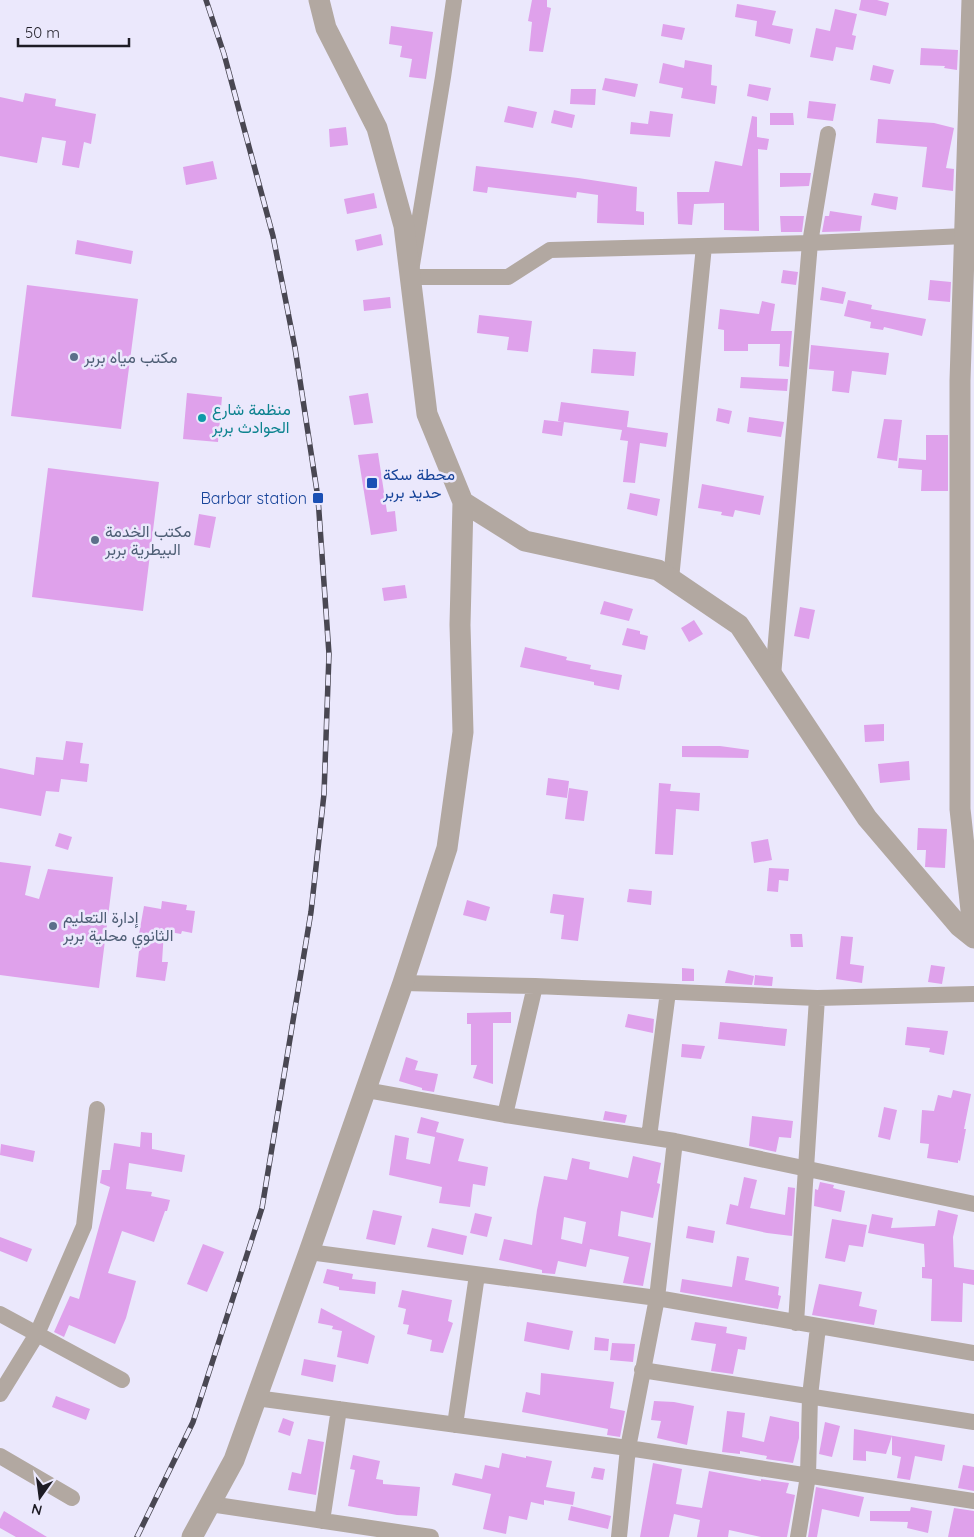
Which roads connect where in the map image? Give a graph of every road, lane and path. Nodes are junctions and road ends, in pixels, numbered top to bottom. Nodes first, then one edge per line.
1 (319, 0) edge
2 (454, 0) edge
3 (972, 0) edge
4 (828, 134) dead end
5 (970, 198) edge
6 (965, 236) junction
7 (810, 243) junction
8 (704, 246) junction
9 (410, 277) junction
10 (463, 502) junction
11 (671, 580) junction
12 (773, 676) junction
13 (974, 938) edge
14 (403, 983) junction
15 (535, 986) junction
16 (668, 992) junction
17 (974, 994) edge
18 (817, 998) junction
19 (366, 1090) junction
20 (97, 1109) dead end
21 (505, 1115) junction
22 (648, 1137) junction
23 (675, 1141) junction
24 (806, 1169) junction
25 (974, 1204) edge
26 (309, 1252) junction
27 (477, 1275) junction
28 (656, 1298) junction
29 (0, 1314) edge
30 (796, 1323) junction
31 (818, 1327) junction
32 (37, 1334) junction
33 (974, 1353) edge
34 (642, 1370) junction
35 (122, 1380) dead end
36 (0, 1394) edge
37 (810, 1396) junction
38 (256, 1398) junction
39 (339, 1410) junction
40 (974, 1422) edge
41 (455, 1425) junction
42 (628, 1448) junction
43 (0, 1456) edge
44 (808, 1476) junction
45 (72, 1498) dead end
46 (974, 1500) edge
47 (210, 1504) junction
48 (322, 1520) junction
49 (192, 1537) edge
50 (427, 1537) edge
51 (619, 1537) edge
52 (798, 1537) edge

1 - 9 street
2 - 9 street
3 - 5 street
4 - 7 street
5 - 6 street
6 - 7 street
6 - 13 street
7 - 8 street
7 - 12 street
8 - 9 street
8 - 11 street
9 - 10 street
10 - 11 street
10 - 14 street
11 - 12 street
12 - 13 street
14 - 15 street
14 - 19 street
15 - 16 street
15 - 21 street
16 - 18 street
16 - 22 street
17 - 18 street
18 - 24 street
19 - 21 street
19 - 26 street
20 - 32 street
21 - 22 street
22 - 23 street
23 - 24 street
23 - 28 street
24 - 25 street
24 - 30 street
26 - 27 street
26 - 38 street
27 - 28 street
27 - 41 street
28 - 30 street
28 - 34 street
29 - 32 street
30 - 31 street
31 - 33 street
31 - 37 street
32 - 35 street
32 - 36 street
34 - 37 street
34 - 42 street
37 - 40 street
37 - 44 street
38 - 39 street
38 - 47 street
39 - 41 street
39 - 48 street
41 - 42 street
42 - 44 street
42 - 51 street
43 - 45 street
44 - 46 street
44 - 52 street
47 - 48 street
47 - 49 street
48 - 50 street

